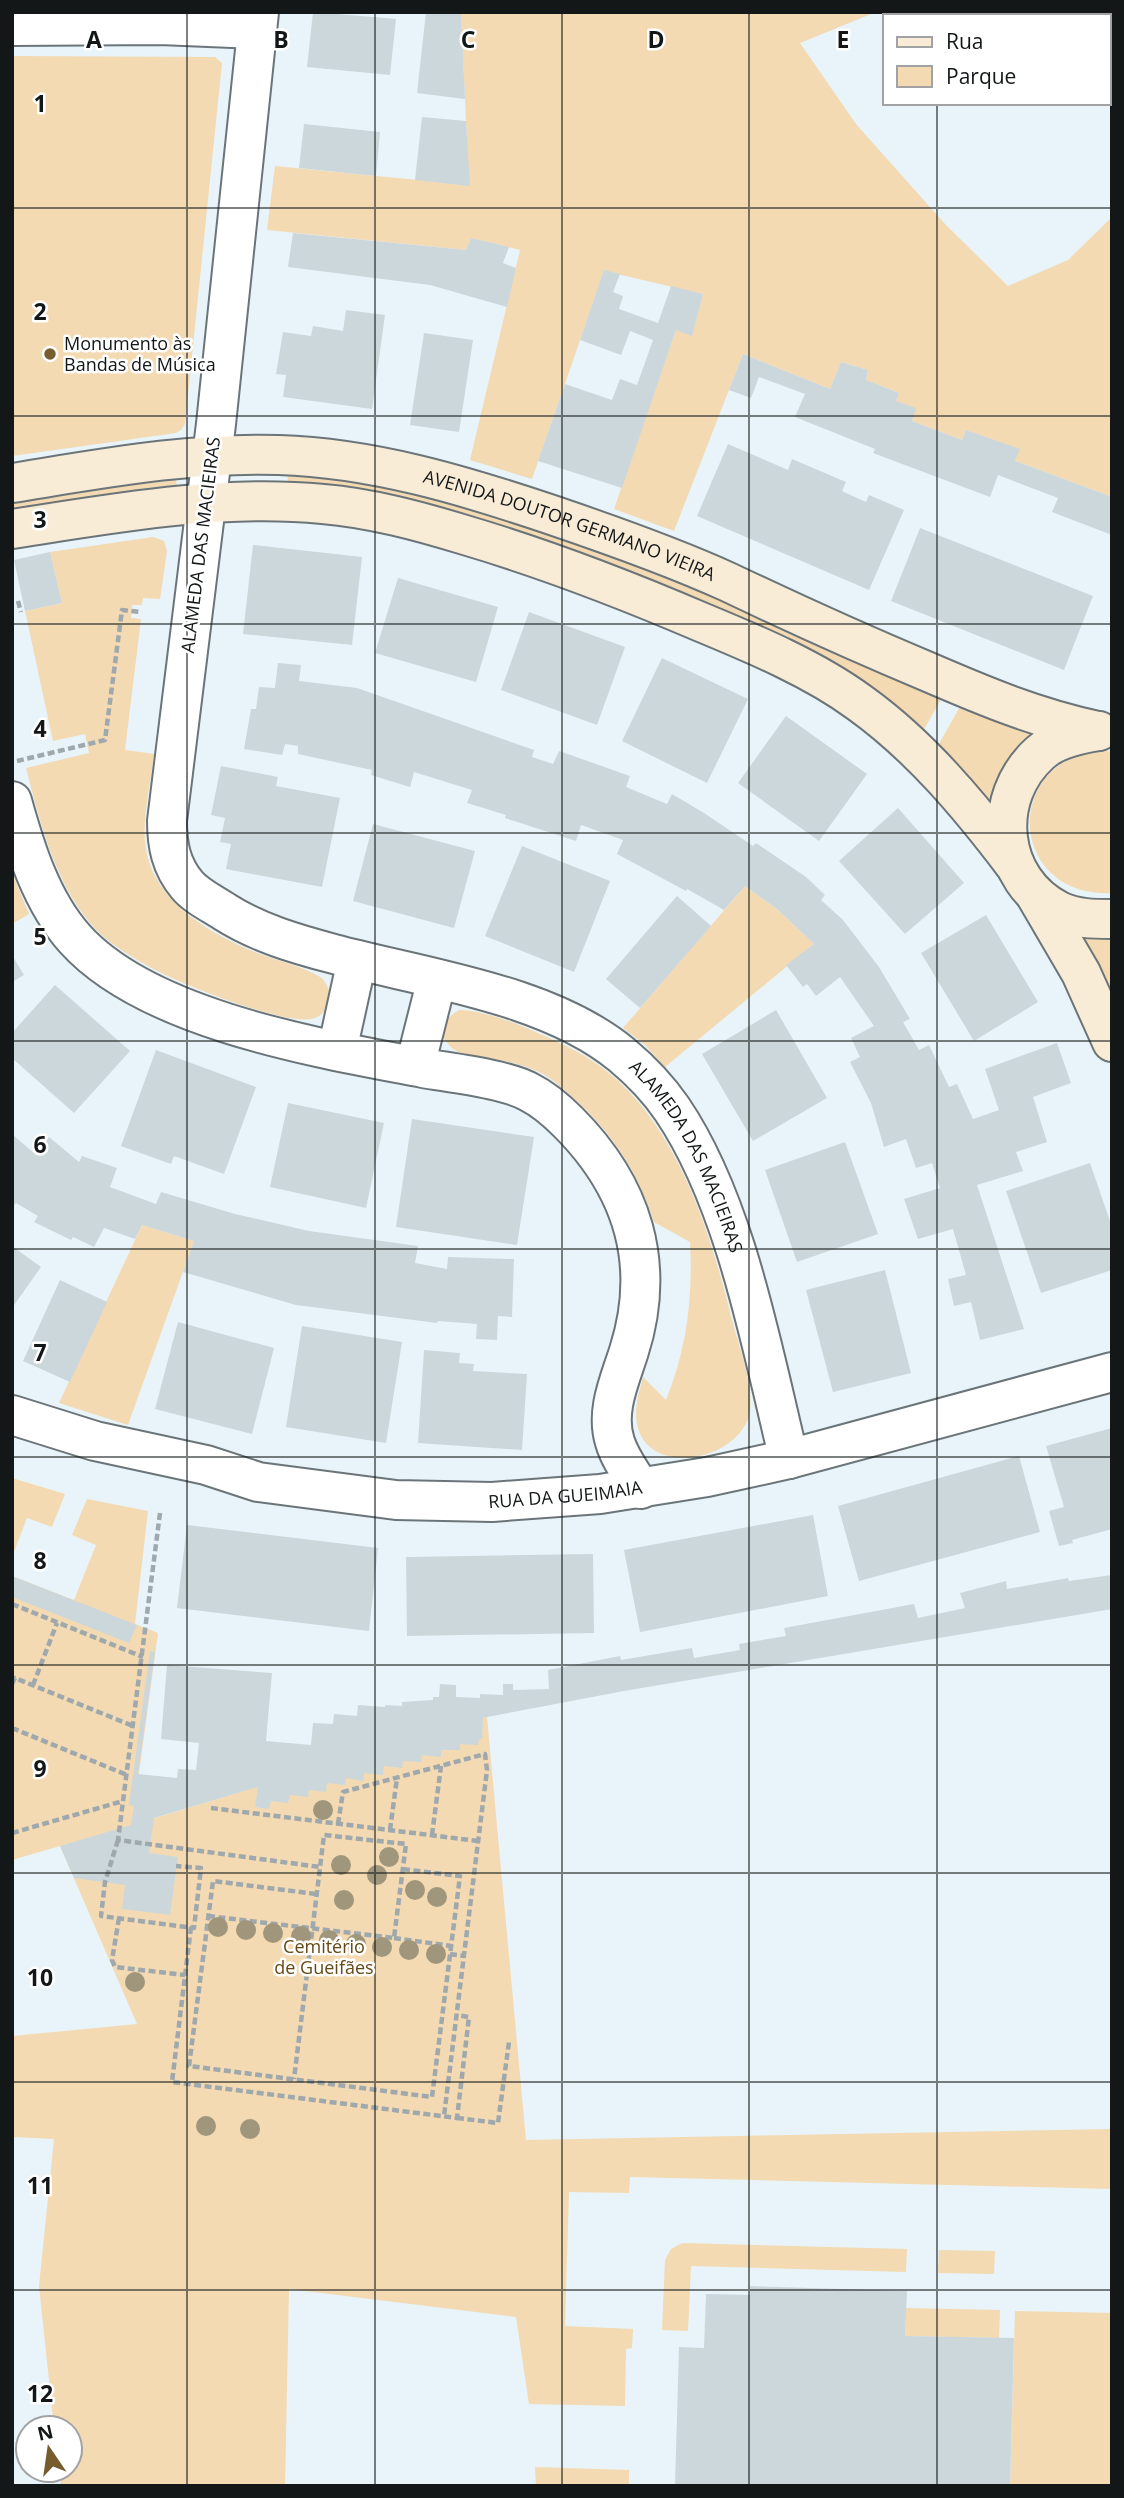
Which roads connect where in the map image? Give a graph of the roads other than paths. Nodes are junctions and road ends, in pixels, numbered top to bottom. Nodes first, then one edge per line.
1 (258, 20) edge
2 (12, 26) edge
3 (212, 456) junction
4 (12, 483) edge
5 (206, 502) junction
6 (12, 529) edge
7 (1105, 731) edge
8 (12, 801) edge
9 (1025, 879) junction
10 (1112, 919) edge
11 (358, 960) junction
12 (437, 979) junction
13 (1112, 1042) edge
14 (337, 1051) junction
15 (415, 1066) junction
16 (1112, 1372) edge
17 (12, 1415) edge
18 (789, 1459) junction
19 (641, 1489) junction

1 - 2 street
1 - 3 street, ALAMEDA DAS MACIEIRAS
3 - 4 main road, AVENIDA DOUTOR GERMANO VIEIRA
3 - 5 street, ALAMEDA DAS MACIEIRAS
3 - 7 main road, AVENIDA DOUTOR GERMANO VIEIRA
5 - 6 main road
5 - 9 main road
5 - 11 street, ALAMEDA DAS MACIEIRAS
7 - 9 main road
8 - 14 street
9 - 10 main road
9 - 13 main road
11 - 12 street, ALAMEDA DAS MACIEIRAS
11 - 14 street
12 - 15 street
12 - 18 street, ALAMEDA DAS MACIEIRAS
14 - 15 street
15 - 19 street
16 - 18 street, RUA DA GUEIMAIA
17 - 19 street, RUA DA GUEIMAIA
18 - 19 street, RUA DA GUEIMAIA

